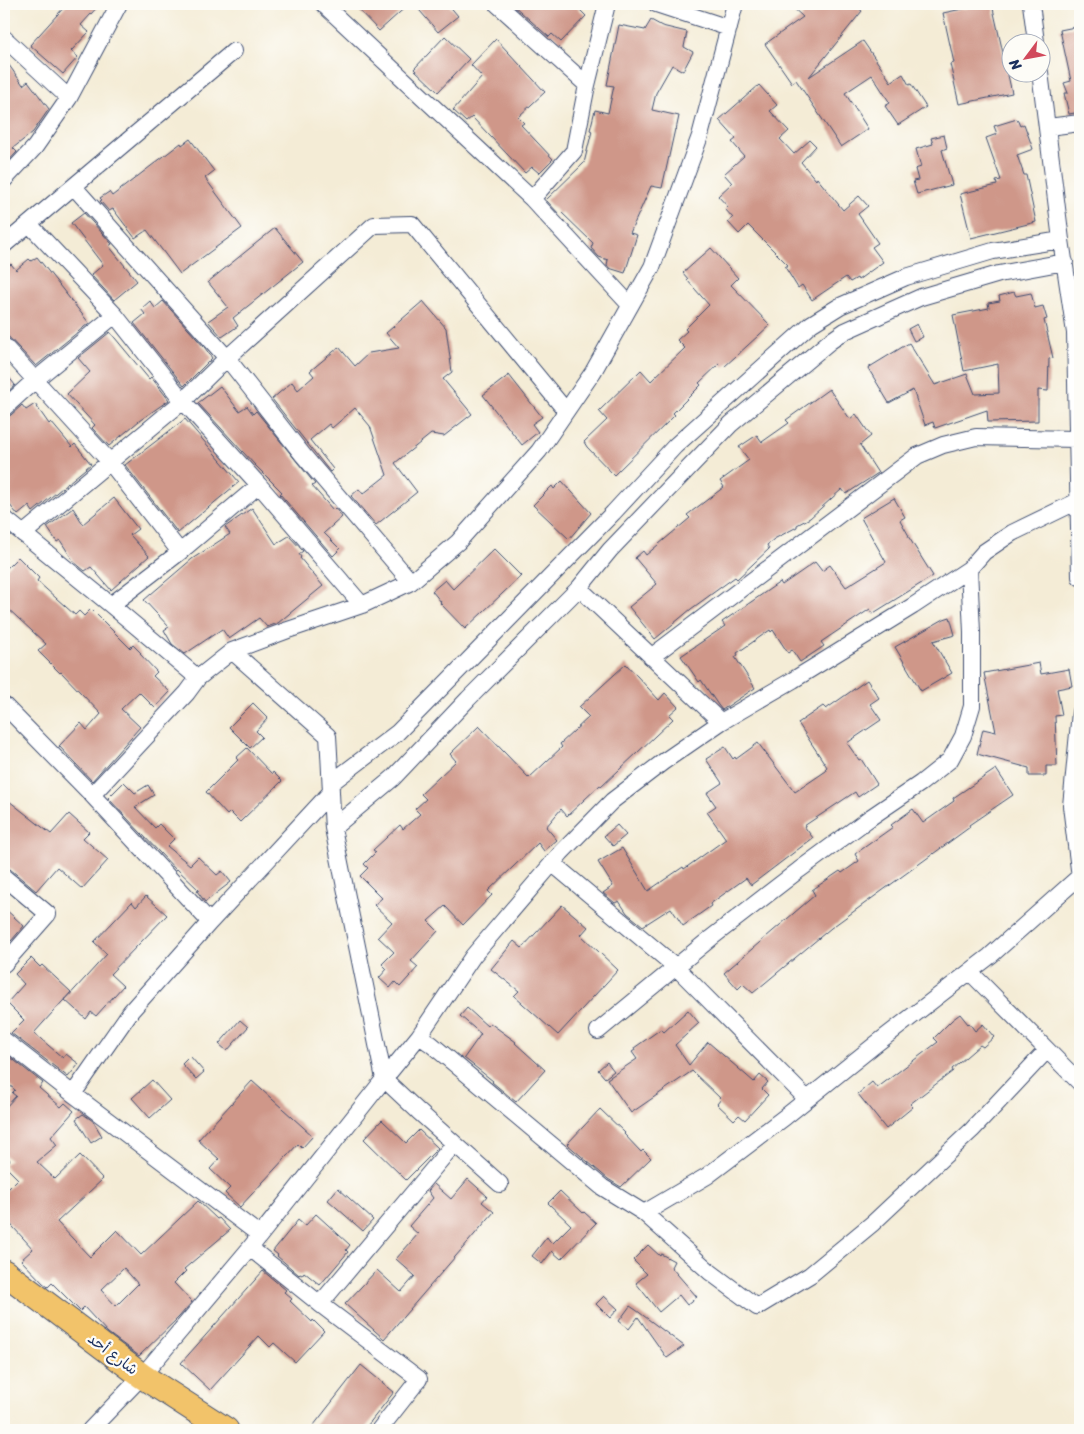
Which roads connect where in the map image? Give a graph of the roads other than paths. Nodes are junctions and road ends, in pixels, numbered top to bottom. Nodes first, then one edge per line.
1 (119, 4) edge
2 (323, 4) edge
3 (497, 4) edge
4 (607, 4) edge
5 (656, 4) edge
6 (735, 4) edge
7 (1031, 4) edge
8 (729, 28) junction
9 (1035, 32) edge
10 (4, 38) edge
11 (234, 51) dead end
12 (1041, 82) edge
13 (587, 85) junction
14 (69, 98) junction
15 (1080, 123) edge
16 (1048, 127) junction
17 (4, 180) edge
18 (74, 187) junction
19 (532, 199) junction
20 (29, 224) junction
21 (1061, 240) junction
22 (4, 245) edge
23 (1065, 262) junction
24 (630, 305) junction
25 (115, 315) junction
26 (4, 346) edge
27 (227, 358) junction
28 (36, 380) junction
29 (183, 401) junction
30 (4, 408) edge
31 (566, 411) junction
32 (1076, 439) junction
33 (110, 462) junction
34 (259, 485) junction
35 (1078, 501) junction
36 (4, 518) edge
37 (23, 534) junction
38 (180, 552) junction
39 (969, 569) junction
40 (1080, 577) edge
41 (411, 582) junction
42 (579, 588) junction
43 (111, 605) junction
44 (362, 605) junction
45 (232, 651) junction
46 (651, 657) junction
47 (198, 678) junction
48 (6, 712) edge
49 (1080, 712) edge
50 (721, 722) junction
51 (331, 788) junction
52 (92, 795) junction
53 (332, 828) junction
54 (552, 863) junction
55 (1080, 877) edge
56 (4, 878) edge
57 (210, 922) junction
58 (4, 964) edge
59 (676, 967) junction
60 (970, 972) junction
61 (598, 1031) dead end
62 (419, 1036) junction
63 (4, 1040) edge
64 (1047, 1050) junction
65 (384, 1079) junction
66 (1080, 1083) edge
67 (73, 1094) junction
68 (807, 1099) junction
69 (454, 1144) junction
70 (500, 1184) dead end
71 (644, 1213) junction
72 (260, 1235) junction
73 (250, 1248) junction
74 (4, 1272) edge
75 (320, 1304) junction
76 (142, 1376) junction
77 (90, 1430) edge
78 (226, 1430) edge
79 (379, 1430) edge

1 - 14 street
2 - 19 street
3 - 13 street
4 - 13 street
5 - 8 street
6 - 8 street
7 - 9 street
8 - 24 street
10 - 14 street
11 - 18 street
12 - 16 street
13 - 19 street
14 - 17 street
15 - 16 street
16 - 21 street
18 - 20 street
18 - 27 street
19 - 24 street
20 - 22 street
20 - 25 street
21 - 23 street
21 - 51 street
23 - 32 street
23 - 42 street
24 - 31 street
25 - 28 street
25 - 29 street
26 - 28 street
27 - 29 street
27 - 31 street
27 - 41 street
28 - 30 street
28 - 33 street
29 - 33 street
29 - 34 street
31 - 41 street
32 - 35 street
32 - 46 street
33 - 37 street
33 - 38 street
34 - 38 street
34 - 44 street
35 - 39 street
35 - 40 street
36 - 37 street
37 - 43 street
38 - 43 street
39 - 50 street
39 - 59 street
41 - 44 street
42 - 46 street
42 - 53 street
43 - 47 street
44 - 45 street
45 - 47 street
45 - 51 street
46 - 50 street
47 - 52 street
48 - 52 street
49 - 55 street
50 - 54 street
51 - 53 street
51 - 57 street
52 - 57 street
53 - 65 street
54 - 59 street
54 - 62 street
55 - 60 street
56 - 58 street
57 - 67 street
59 - 61 street
59 - 68 street
60 - 64 street
60 - 68 street
62 - 65 street
62 - 71 street
63 - 67 street
64 - 66 street
64 - 71 street
65 - 69 street
65 - 72 street
67 - 72 street
68 - 71 street
69 - 70 street
69 - 75 street
72 - 73 street
73 - 75 street
73 - 76 street
74 - 76 main road, شارع أحد
75 - 79 street
76 - 77 street
76 - 78 main road, شارع أحد

